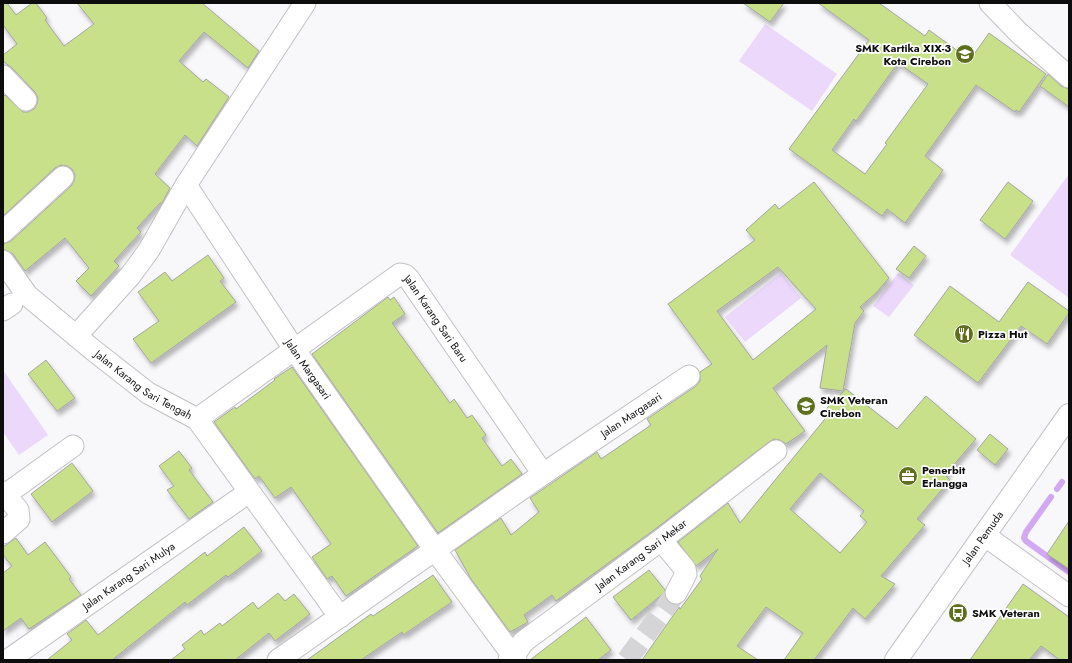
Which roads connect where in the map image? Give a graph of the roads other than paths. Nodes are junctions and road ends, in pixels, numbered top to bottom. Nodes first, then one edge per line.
1 (305, 3) edge
2 (990, 3) edge
3 (3, 76) edge
4 (1069, 77) edge
5 (26, 100) dead end
6 (63, 177) dead end
7 (186, 185) junction
8 (3, 232) edge
9 (3, 261) edge
10 (76, 336) junction
11 (294, 348) junction
12 (689, 376) dead end
13 (1069, 415) edge
14 (197, 419) junction
15 (73, 446) dead end
16 (776, 451) dead end
17 (543, 474) junction
18 (249, 492) junction
19 (4, 493) edge
20 (3, 532) edge
21 (984, 535) junction
22 (662, 540) junction
23 (435, 550) junction
24 (676, 594) tunnel mouth
25 (1069, 596) edge
26 (340, 617) junction
27 (513, 659) edge
28 (8, 660) edge
29 (278, 660) edge
30 (896, 660) edge

1 - 7 street
2 - 4 street
3 - 5 street
6 - 8 street
7 - 10 street
7 - 11 street, Jalan Margasari
9 - 10 street, Jalan Karang Sari Tengah
10 - 14 street, Jalan Karang Sari Tengah
11 - 14 street, Jalan Karang Sari Baru
11 - 17 street, Jalan Karang Sari Baru
11 - 23 street, Jalan Margasari
12 - 17 street, Jalan Margasari
13 - 21 street, Jalan Pemuda
14 - 18 street, Jalan Karang Sari Tengah
15 - 19 street
16 - 22 street, Jalan Karang Sari Mekar
17 - 23 street, Jalan Margasari
18 - 26 street, Jalan Karang Sari Tengah
18 - 28 street, Jalan Karang Sari Mulya
19 - 20 street
21 - 25 street
21 - 30 street, Jalan Pemuda
22 - 24 street
22 - 27 street, Jalan Karang Sari Mekar
23 - 26 street, Jalan Margasari
23 - 27 street, Jalan Margasari
26 - 29 street, Jalan Margasari

